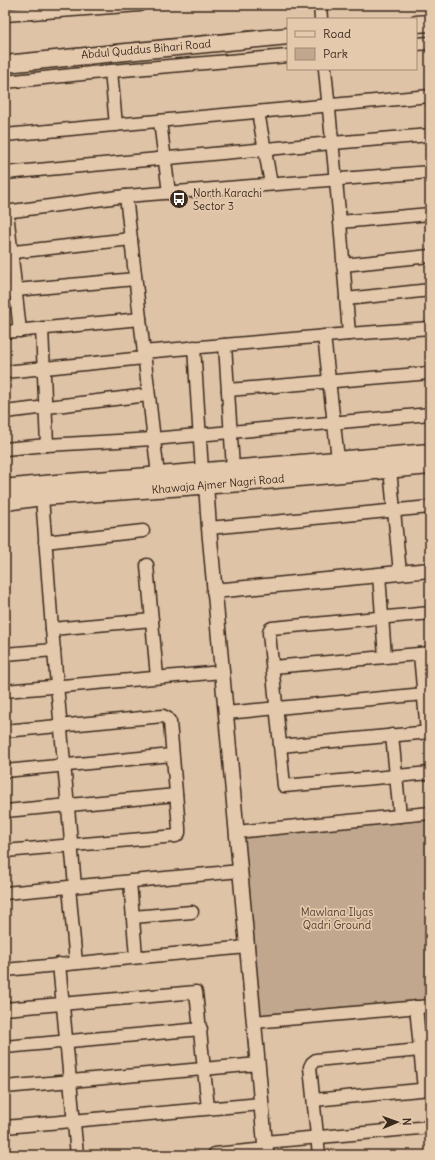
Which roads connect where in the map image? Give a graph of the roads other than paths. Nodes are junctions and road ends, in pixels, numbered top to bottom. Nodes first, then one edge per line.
1 (140, 5) edge
2 (320, 5) edge
3 (5, 16) edge
4 (321, 18) edge
5 (430, 23) edge
6 (417, 24) edge
7 (287, 36) edge
8 (430, 43) edge
9 (417, 44) edge
10 (287, 56) edge
11 (5, 64) edge
12 (325, 70) edge
13 (111, 71) junction
14 (5, 82) edge
15 (430, 96) edge
16 (328, 106) junction
17 (258, 112) junction
18 (160, 121) junction
19 (116, 125) junction
20 (5, 135) edge
21 (430, 135) edge
22 (332, 143) junction
23 (264, 150) junction
24 (164, 159) junction
25 (430, 172) edge
26 (5, 173) edge
27 (335, 179) junction
28 (271, 184) junction
29 (169, 193) junction
30 (126, 196) junction
31 (6, 212) edge
32 (430, 214) edge
33 (340, 222) junction
34 (131, 239) junction
35 (9, 253) edge
36 (430, 256) edge
37 (343, 265) junction
38 (135, 279) junction
39 (430, 290) edge
40 (10, 291) edge
41 (346, 300) junction
42 (140, 319) junction
43 (42, 328) junction
44 (430, 328) edge
45 (20, 331) junction
46 (5, 332) edge
47 (349, 334) junction
48 (324, 336) junction
49 (225, 345) junction
50 (194, 347) junction
51 (144, 355) junction
52 (44, 368) junction
53 (5, 372) edge
54 (430, 373) edge
55 (329, 382) junction
56 (228, 390) junction
57 (148, 396) junction
58 (45, 407) junction
59 (5, 412) edge
60 (430, 414) edge
61 (334, 423) junction
62 (231, 432) junction
63 (199, 435) junction
64 (153, 439) junction
65 (47, 445) junction
66 (5, 449) edge
67 (430, 452) edge
68 (338, 459) junction
69 (430, 466) edge
70 (233, 468) junction
71 (390, 469) junction
72 (302, 470) junction
73 (158, 475) junction
74 (204, 478) junction
75 (127, 484) junction
76 (5, 488) edge
77 (42, 497) junction
78 (5, 502) edge
79 (430, 507) edge
80 (394, 511) junction
81 (208, 528) junction
82 (143, 531) dead end
83 (45, 542) junction
84 (147, 565) dead end
85 (430, 570) edge
86 (400, 573) junction
87 (379, 575) junction
88 (214, 591) junction
89 (430, 613) edge
90 (382, 618) junction
91 (152, 620) junction
92 (52, 629) junction
93 (54, 650) junction
94 (425, 653) edge
95 (5, 654) edge
96 (385, 657) junction
97 (272, 667) junction
98 (222, 672) junction
99 (157, 677) junction
100 (57, 687) junction
101 (5, 692) edge
102 (424, 694) junction
103 (276, 708) junction
104 (226, 713) junction
105 (60, 726) junction
106 (5, 731) edge
107 (429, 732) edge
108 (392, 735) junction
109 (280, 746) junction
110 (172, 755) junction
111 (64, 765) junction
112 (5, 771) edge
113 (430, 772) edge
114 (396, 776) junction
115 (176, 795) junction
116 (68, 805) junction
117 (5, 811) edge
118 (430, 814) edge
119 (400, 816) junction
120 (236, 832) junction
121 (71, 844) junction
122 (5, 851) edge
123 (240, 871) junction
124 (130, 881) junction
125 (72, 886) junction
126 (5, 893) edge
127 (192, 912) dead end
128 (133, 917) junction
129 (247, 947) junction
130 (136, 958) junction
131 (76, 963) junction
132 (59, 964) junction
133 (5, 970) edge
134 (63, 1003) junction
135 (430, 1006) edge
136 (416, 1007) junction
137 (5, 1009) edge
138 (254, 1022) junction
139 (201, 1029) junction
140 (66, 1042) junction
141 (5, 1047) edge
142 (425, 1050) edge
143 (258, 1064) junction
144 (205, 1068) junction
145 (70, 1081) junction
146 (5, 1087) edge
147 (427, 1089) edge
148 (314, 1100) junction
149 (261, 1104) junction
150 (208, 1108) junction
151 (74, 1121) junction
152 (5, 1127) edge
153 (430, 1127) edge
154 (317, 1137) junction
155 (266, 1149) edge
156 (77, 1155) edge
157 (215, 1155) edge
158 (319, 1155) edge

1 - 3 street
2 - 4 street
5 - 6 main road
7 - 11 main road, Abdul Quddus Bihari Road
8 - 9 street
10 - 13 street
12 - 16 street
13 - 14 street
13 - 19 street
15 - 16 street
16 - 17 street
16 - 22 street
17 - 18 street
17 - 23 street
18 - 19 street
18 - 24 street
19 - 20 street
21 - 22 street
22 - 23 street
22 - 27 street
23 - 24 street
23 - 28 street
24 - 26 street
24 - 29 street
25 - 27 street
27 - 28 street
27 - 33 street
28 - 29 street
29 - 30 street
30 - 31 street
30 - 34 street
31 - 35 street
32 - 33 street
33 - 37 street
34 - 35 street
34 - 38 street
35 - 40 street
36 - 37 street
37 - 41 street
38 - 40 street
38 - 42 street
39 - 41 street
40 - 45 street
41 - 47 street
42 - 43 street
42 - 51 street
43 - 45 street
43 - 52 street
44 - 47 street
45 - 46 street
47 - 48 street
48 - 49 street
48 - 55 street
49 - 50 street
49 - 56 street
50 - 51 street
50 - 63 street
51 - 52 street
51 - 57 street
52 - 53 street
52 - 58 street
54 - 55 street
55 - 56 street
55 - 61 street
56 - 62 street
57 - 58 street
57 - 64 street
58 - 59 street
58 - 65 street
60 - 61 street
61 - 62 street
61 - 68 street
62 - 63 street
62 - 70 street
63 - 64 street
63 - 74 street
64 - 65 street
64 - 73 street
65 - 66 street
67 - 68 main road, Khawaja Ajmer Nagri Road
68 - 72 main road, Khawaja Ajmer Nagri Road
69 - 71 main road, Khawaja Ajmer Nagri Road
70 - 72 main road, Khawaja Ajmer Nagri Road
70 - 74 main road, Khawaja Ajmer Nagri Road
71 - 72 main road, Khawaja Ajmer Nagri Road
71 - 80 street
72 - 74 main road, Khawaja Ajmer Nagri Road
73 - 74 main road, Khawaja Ajmer Nagri Road
73 - 75 main road, Khawaja Ajmer Nagri Road
74 - 75 main road, Khawaja Ajmer Nagri Road
74 - 81 street
75 - 76 main road, Khawaja Ajmer Nagri Road
75 - 77 main road, Khawaja Ajmer Nagri Road
77 - 78 main road, Khawaja Ajmer Nagri Road
77 - 83 street
79 - 80 street
80 - 81 street
80 - 86 street
81 - 88 street
82 - 83 street
83 - 92 street
84 - 91 street
85 - 86 street
86 - 87 street
87 - 88 street
87 - 90 street
88 - 98 street
89 - 90 street
90 - 96 street
90 - 97 street
91 - 92 street
91 - 99 street
92 - 93 street
93 - 95 street
93 - 100 street
94 - 96 street
94 - 102 street
96 - 97 street
97 - 103 street
98 - 99 street
98 - 104 street
99 - 100 street
100 - 101 street
100 - 105 street
102 - 103 street
102 - 107 street
103 - 104 street
103 - 109 street
104 - 120 street
105 - 106 street
105 - 110 street
105 - 111 street
107 - 108 street
108 - 109 street
108 - 114 street
109 - 114 street
110 - 111 street
110 - 115 street
111 - 112 street
111 - 116 street
113 - 114 street
114 - 119 street
115 - 116 street
115 - 121 street
116 - 117 street
116 - 121 street
118 - 119 street
119 - 120 street
120 - 123 street
121 - 122 street
121 - 125 street
123 - 124 street
123 - 129 street
124 - 125 street
124 - 128 street
125 - 126 street
125 - 131 street
127 - 128 street
128 - 130 street
129 - 130 street
129 - 138 street
130 - 131 street
131 - 132 street
132 - 133 street
132 - 134 street
134 - 137 street
134 - 139 street
134 - 140 street
135 - 136 street
136 - 138 street
136 - 142 street
138 - 143 street
139 - 140 street
139 - 144 street
140 - 141 street
140 - 145 street
142 - 147 street
142 - 148 street
143 - 144 street
143 - 149 street
144 - 145 street
144 - 150 street
145 - 146 street
145 - 151 street
147 - 148 street
148 - 154 street
149 - 150 street
149 - 155 street
150 - 151 street
151 - 152 street
151 - 156 street
153 - 154 street
154 - 155 street
154 - 158 street
155 - 157 street

